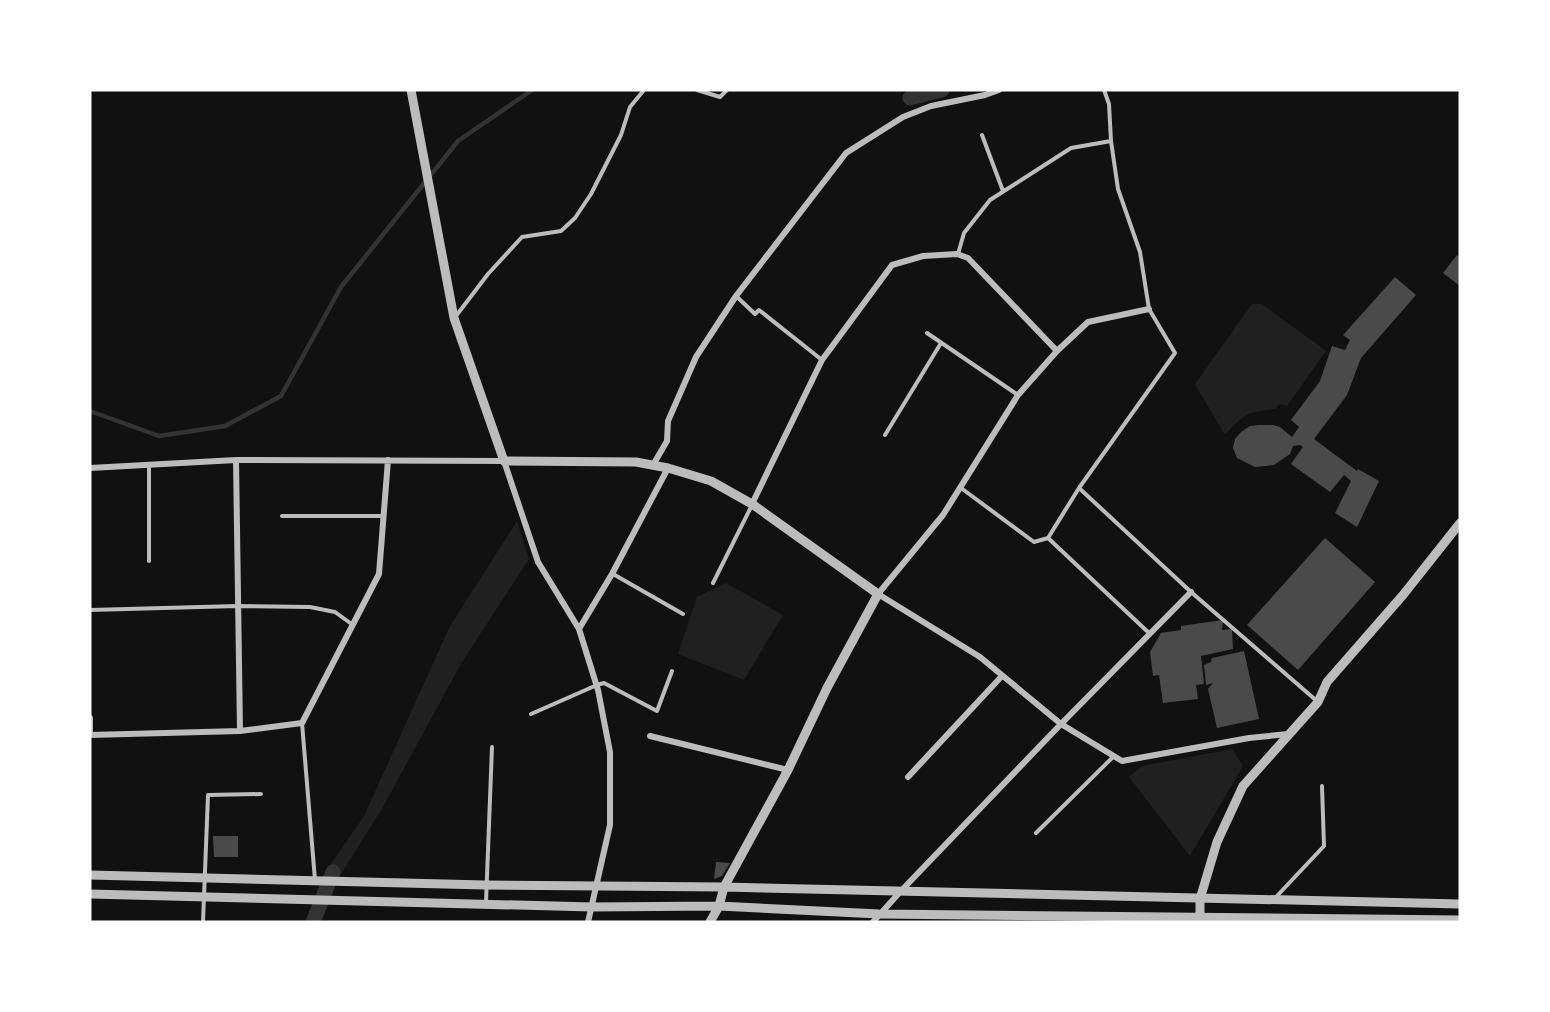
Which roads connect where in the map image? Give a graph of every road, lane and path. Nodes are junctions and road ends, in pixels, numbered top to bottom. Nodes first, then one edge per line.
1 (411, 90) edge
2 (644, 90) edge
3 (697, 90) edge
4 (727, 90) edge
5 (999, 90) edge
6 (1104, 90) edge
7 (982, 135) dead end
8 (1111, 141) junction
9 (1003, 191) junction
10 (957, 254) junction
11 (736, 296) junction
12 (1149, 309) junction
13 (454, 318) junction
14 (927, 333) dead end
15 (941, 343) junction
16 (1057, 351) junction
17 (822, 360) junction
18 (1018, 395) junction
19 (885, 435) dead end
20 (236, 460) junction
21 (388, 460) junction
22 (504, 460) junction
23 (149, 464) junction
24 (653, 465) junction
25 (90, 468) edge
26 (668, 468) junction
27 (961, 488) junction
28 (1079, 488) junction
29 (752, 504) junction
30 (282, 516) dead end
31 (384, 516) junction
32 (1460, 523) edge
33 (1048, 538) junction
34 (149, 561) dead end
35 (612, 574) junction
36 (714, 583) dead end
37 (1191, 592) junction
38 (878, 594) junction
39 (237, 606) junction
40 (90, 610) edge
41 (683, 614) dead end
42 (354, 626) junction
43 (579, 630) junction
44 (1149, 633) junction
45 (672, 671) dead end
46 (1001, 676) junction
47 (597, 685) junction
48 (1318, 702) junction
49 (531, 714) dead end
50 (90, 718) edge
51 (302, 723) junction
52 (1061, 724) junction
53 (240, 730) junction
54 (1288, 734) junction
55 (90, 735) edge
56 (650, 736) dead end
57 (492, 747) dead end
58 (1114, 756) junction
59 (788, 770) junction
60 (908, 777) dead end
61 (1322, 786) dead end
62 (261, 794) dead end
63 (1036, 832) dead end
64 (90, 875) edge
65 (206, 878) junction
66 (316, 880) junction
67 (485, 885) junction
68 (595, 886) junction
69 (724, 887) junction
70 (900, 892) junction
71 (90, 894) edge
72 (205, 897) junction
73 (1200, 898) junction
74 (1273, 900) junction
75 (486, 903) junction
76 (1460, 904) edge
77 (718, 906) junction
78 (592, 907) junction
79 (1200, 917) junction
80 (876, 918) edge
81 (1313, 920) edge
82 (1460, 920) edge
83 (203, 922) edge
84 (588, 922) edge
85 (710, 922) edge

1 - 13 street
2 - 13 lane
3 - 4 lane
5 - 11 street
6 - 8 lane
7 - 9 lane
8 - 9 lane
8 - 12 lane
9 - 10 lane
10 - 16 street
10 - 17 street
11 - 17 lane
11 - 24 street
12 - 16 street
12 - 28 lane
13 - 22 street
14 - 15 lane
15 - 18 lane
15 - 19 lane
16 - 18 street
17 - 29 street
18 - 27 street
20 - 21 street
20 - 23 street
20 - 39 street
21 - 22 street
21 - 31 street
22 - 24 street
22 - 43 street
23 - 25 street
23 - 34 lane
24 - 26 street
26 - 29 street
26 - 35 street
27 - 33 lane
27 - 38 street
28 - 33 lane
28 - 37 lane
29 - 36 lane
29 - 38 street
30 - 31 lane
31 - 42 street
32 - 48 street
33 - 44 lane
35 - 41 lane
35 - 43 street
37 - 44 street
37 - 48 lane
38 - 46 street
38 - 59 street
39 - 40 lane
39 - 42 lane
39 - 53 street
42 - 51 street
43 - 47 street
44 - 52 street
45 - 47 lane
46 - 52 street
46 - 60 street
47 - 49 lane
47 - 68 street
48 - 54 street
50 - 55 street
51 - 53 street
51 - 66 lane
52 - 58 street
52 - 70 street
53 - 55 street
54 - 58 street
54 - 73 street
56 - 59 street
57 - 67 lane
58 - 63 lane
59 - 69 street
61 - 74 lane
62 - 65 lane
64 - 65 street
65 - 66 street
65 - 72 lane
66 - 67 street
67 - 68 street
67 - 75 lane
68 - 69 street
68 - 78 street
69 - 70 street
69 - 77 street
70 - 73 street
70 - 80 street
71 - 72 street
72 - 75 street
72 - 83 lane
73 - 74 street
73 - 79 street
74 - 76 street
75 - 78 street
77 - 78 street
77 - 80 street
77 - 85 street
78 - 84 street
79 - 80 street
79 - 81 street
81 - 82 street

